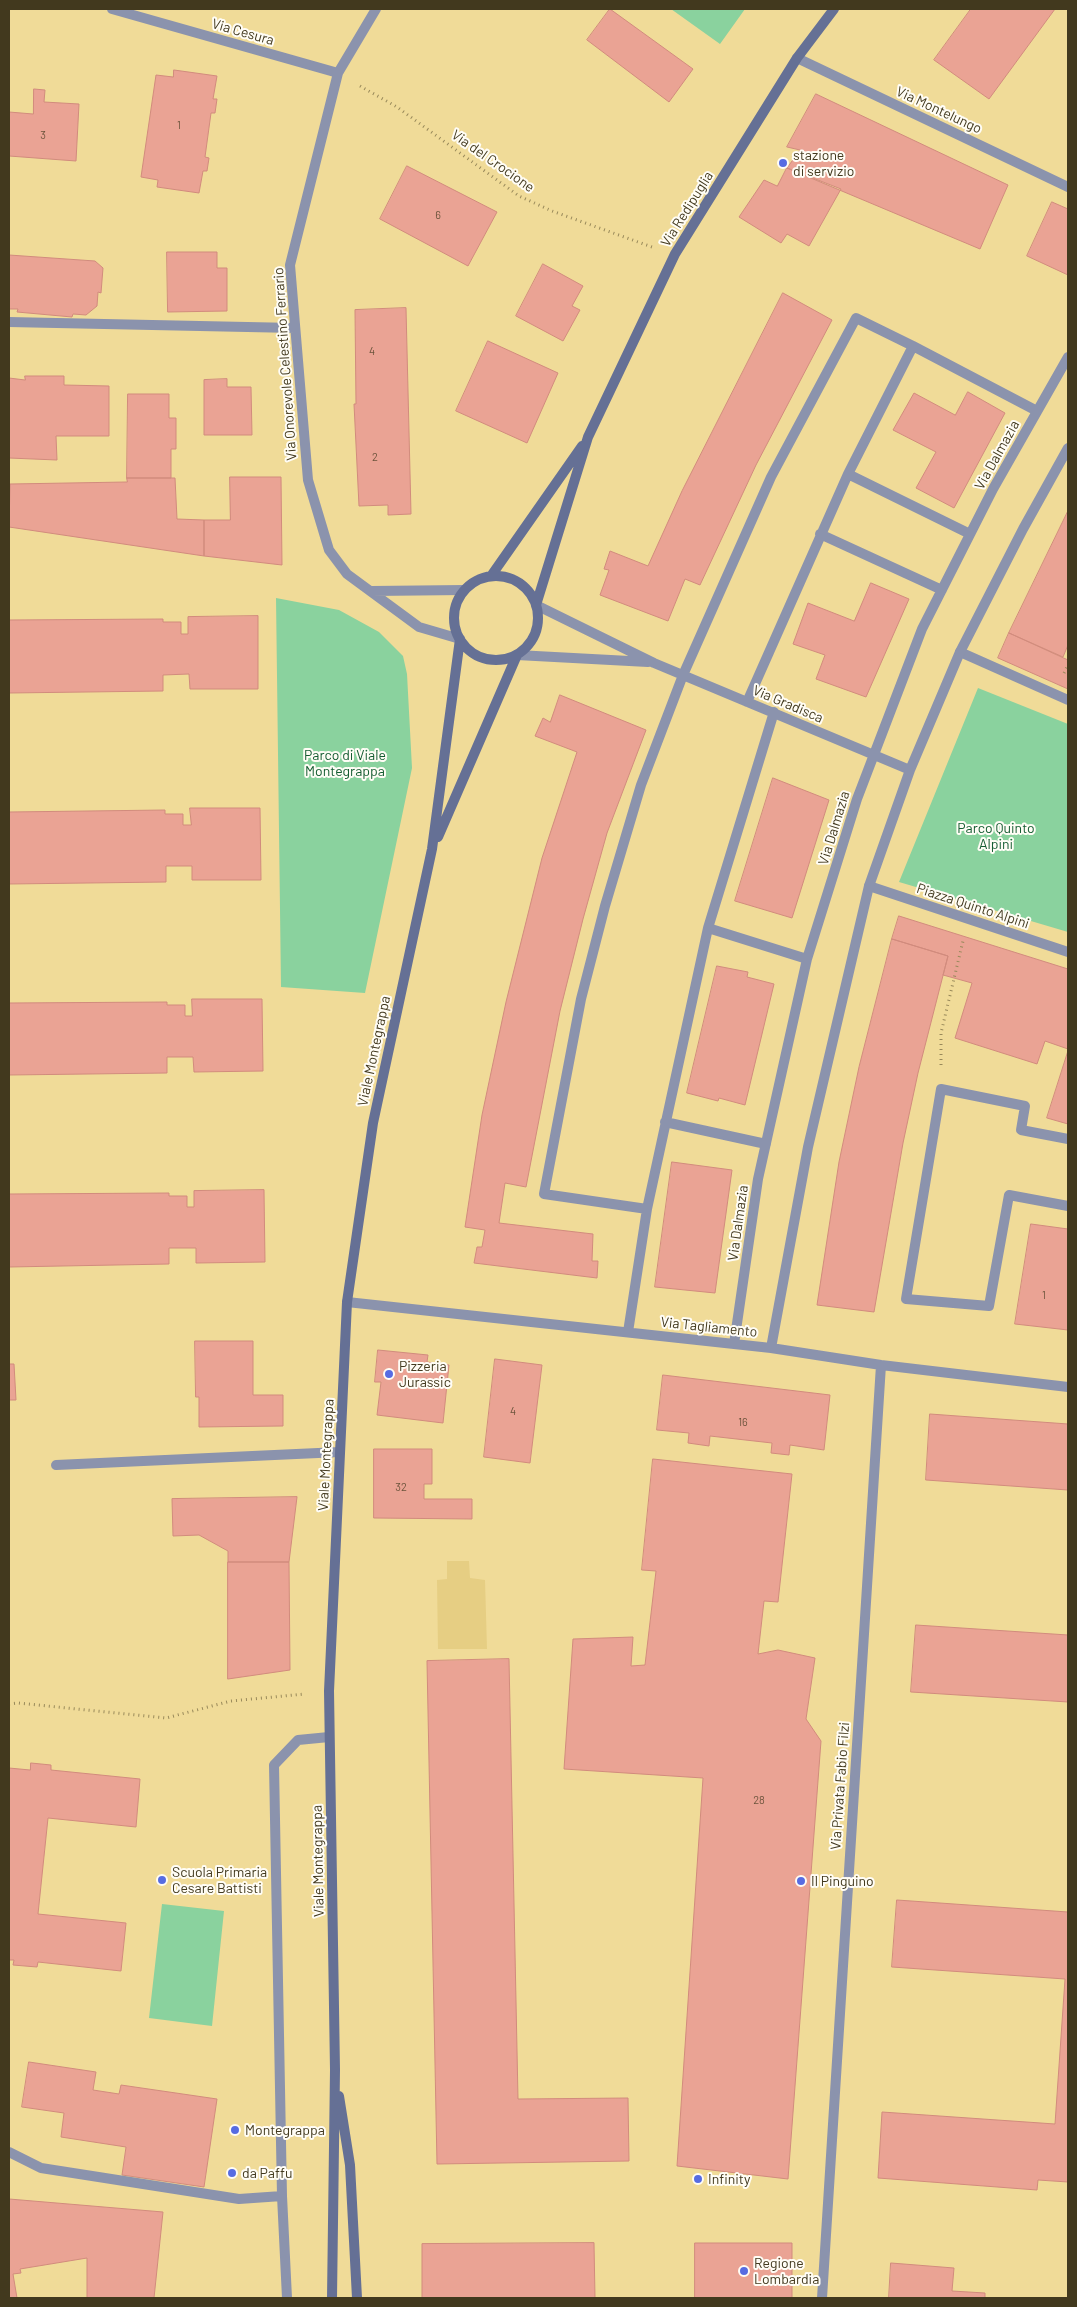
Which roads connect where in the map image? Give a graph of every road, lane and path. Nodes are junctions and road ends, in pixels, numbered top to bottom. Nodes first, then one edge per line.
1 (112, 9) edge
2 (376, 9) edge
3 (834, 9) edge
4 (797, 58) junction
5 (338, 73) junction
6 (1068, 187) edge
7 (675, 254) junction
8 (9, 322) edge
9 (295, 328) junction
10 (913, 346) junction
11 (1068, 357) edge
12 (1037, 411) junction
13 (588, 437) junction
14 (1068, 448) edge
15 (848, 474) junction
16 (820, 534) junction
17 (970, 534) junction
18 (491, 576) junction
19 (464, 590) junction
20 (942, 590) junction
21 (372, 592) junction
22 (536, 605) junction
23 (460, 639) junction
24 (960, 652) junction
25 (517, 655) junction
26 (654, 662) junction
27 (683, 675) junction
28 (1068, 700) edge
29 (747, 702) junction
30 (774, 712) junction
31 (872, 755) junction
32 (910, 770) junction
33 (432, 849) junction
34 (869, 886) junction
35 (968, 919) junction
36 (708, 928) junction
37 (1068, 952) edge
38 (807, 959) junction
39 (941, 1089) junction
40 (665, 1122) junction
41 (1068, 1138) edge
42 (766, 1144) junction
43 (1068, 1206) edge
44 (646, 1209) junction
45 (347, 1302) junction
46 (628, 1332) junction
47 (734, 1344) junction
48 (771, 1348) junction
49 (881, 1365) junction
50 (1068, 1387) edge
51 (340, 1452) junction
52 (56, 1465) dead end
53 (286, 1695) dead end
54 (9, 1704) edge
55 (329, 1738) junction
56 (335, 2070) junction
57 (9, 2152) edge
58 (282, 2196) junction
59 (287, 2298) edge
60 (332, 2298) edge
61 (357, 2298) edge
62 (822, 2298) edge

1 - 5 street, Via Cesura
2 - 5 street, Via Onorevole Celestino Ferrario
3 - 4 main road, Via Redipuglia
4 - 6 street, Via Montelungo
4 - 7 main road, Via Redipuglia
5 - 7 path, Via del Crocione
5 - 9 street, Via Onorevole Celestino Ferrario
7 - 13 main road, Via Redipuglia
8 - 9 street
9 - 21 street, Via Onorevole Celestino Ferrario
10 - 12 street
10 - 15 street
10 - 27 street
11 - 12 street, Via Dalmazia
12 - 17 street, Via Dalmazia
13 - 18 main road, Via Redipuglia
13 - 22 main road, Via Redipuglia
14 - 24 street
15 - 16 street
15 - 17 street
16 - 20 street
16 - 29 street
17 - 20 street, Via Dalmazia
18 - 19 main road
18 - 22 main road
19 - 21 street
19 - 23 main road, Viale Montegrappa
20 - 31 street, Via Dalmazia
21 - 23 street, Via Onorevole Celestino Ferrario
22 - 25 main road, Viale Montegrappa
22 - 26 street, Via Gradisca
23 - 25 main road
23 - 33 main road, Viale Montegrappa
24 - 28 street
24 - 32 street
25 - 26 street, Via Gradisca
25 - 33 main road, Viale Montegrappa
26 - 27 street, Via Gradisca
27 - 29 street, Via Gradisca
27 - 44 street
29 - 30 street, Via Gradisca
30 - 31 street, Via Gradisca
30 - 36 street
31 - 32 street, Via Gradisca
31 - 38 street, Via Dalmazia
32 - 34 street
33 - 45 main road, Viale Montegrappa
34 - 35 street, Piazza Quinto Alpini
34 - 48 street
35 - 37 street, Piazza Quinto Alpini
35 - 39 path
36 - 38 street
36 - 40 street
38 - 42 street, Via Dalmazia
39 - 41 street
39 - 43 street
40 - 42 street
40 - 44 street
42 - 47 street, Via Dalmazia
44 - 46 street
45 - 46 street, Via Tagliamento
45 - 51 main road, Viale Montegrappa
46 - 47 street, Via Tagliamento
47 - 48 street, Via Tagliamento
48 - 49 street, Via Tagliamento
49 - 50 street, Via Tagliamento
49 - 62 street, Via Privata Fabio Filzi
51 - 52 street
51 - 55 main road, Viale Montegrappa
53 - 54 path
55 - 56 main road, Viale Montegrappa
55 - 58 street
56 - 60 main road, Viale Montegrappa
56 - 61 main road, Viale Montegrappa
57 - 58 street
58 - 59 street

